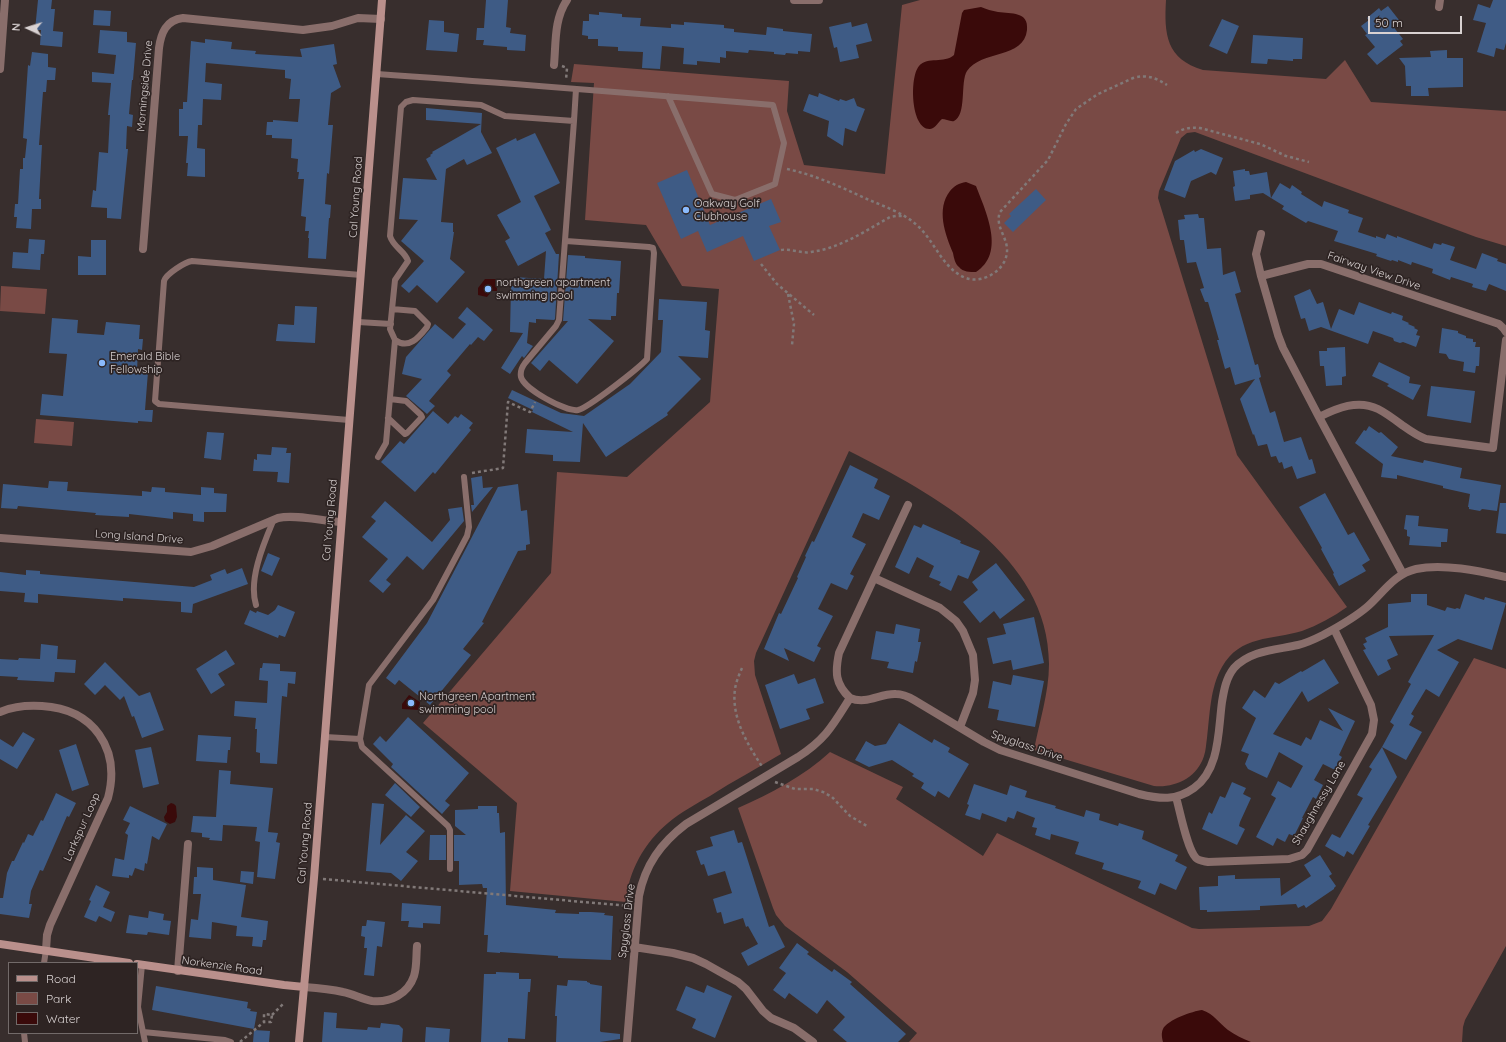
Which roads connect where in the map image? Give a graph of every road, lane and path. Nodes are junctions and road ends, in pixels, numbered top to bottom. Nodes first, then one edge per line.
1 (5, 0) edge
2 (382, 0) edge
3 (567, 0) edge
4 (794, 0) edge
5 (819, 0) edge
6 (381, 19) junction
7 (554, 65) joint
8 (0, 69) edge
9 (377, 74) junction
10 (1167, 85) dead end
11 (566, 88) junction
12 (576, 89) junction
13 (668, 96) junction
14 (574, 122) junction
15 (1176, 133) dead end
16 (1310, 162) dead end
17 (779, 168) junction
18 (906, 217) junction
19 (1261, 234) dead end
20 (566, 241) junction
21 (143, 249) dead end
22 (781, 250) dead end
23 (761, 264) dead end
24 (361, 275) junction
25 (1261, 276) junction
26 (788, 294) junction
27 (392, 309) junction
28 (814, 314) dead end
29 (358, 322) junction
30 (391, 324) junction
31 (1506, 332) edge
32 (394, 340) junction
33 (1506, 340) edge
34 (792, 344) dead end
35 (540, 394) junction
36 (390, 399) junction
37 (1319, 417) junction
38 (388, 418) junction
39 (349, 420) junction
40 (378, 457) dead end
41 (472, 473) dead end
42 (464, 477) dead end
43 (908, 505) dead end
44 (274, 519) junction
45 (341, 522) junction
46 (0, 538) edge
47 (1403, 574) junction
48 (1506, 577) edge
49 (874, 578) junction
50 (256, 605) dead end
51 (1334, 629) junction
52 (742, 668) dead end
53 (850, 698) junction
54 (0, 712) edge
55 (960, 727) junction
56 (325, 737) junction
57 (360, 740) junction
58 (768, 775) junction
59 (1176, 797) junction
60 (867, 826) dead end
61 (188, 844) dead end
62 (450, 869) dead end
63 (314, 878) junction
64 (637, 906) junction
65 (0, 944) edge
66 (417, 946) dead end
67 (634, 947) junction
68 (46, 950) junction
69 (44, 962) edge
70 (123, 962) edge
71 (139, 965) edge
72 (178, 970) junction
73 (304, 987) junction
74 (283, 1004) dead end
75 (272, 1015) junction
76 (264, 1022) junction
77 (143, 1032) junction
78 (213, 1040) edge
79 (145, 1042) edge
80 (231, 1042) edge
81 (240, 1042) edge
82 (299, 1042) edge
83 (627, 1042) edge
84 (813, 1042) edge

1 - 8 street
2 - 6 main road, Cal Young Road
3 - 7 street
4 - 5 street
6 - 9 main road, Cal Young Road
6 - 21 street, Morningside Drive
7 - 11 path
9 - 11 lane
9 - 24 main road, Cal Young Road
10 - 18 path
11 - 12 lane
12 - 13 lane
12 - 14 lane
13 - 17 lane
13 - 17 lane
14 - 20 lane
14 - 27 lane
15 - 16 path
17 - 18 path
18 - 22 path
19 - 25 street
20 - 35 lane
20 - 35 lane
23 - 26 path
24 - 29 main road, Cal Young Road
24 - 39 lane
25 - 31 street, Fairway View Drive
25 - 37 street
26 - 28 path
26 - 34 path
27 - 30 lane
27 - 32 lane
29 - 30 lane
29 - 39 main road, Cal Young Road
30 - 32 lane
32 - 36 lane
33 - 37 street
35 - 41 path
36 - 38 lane
36 - 38 lane
37 - 47 street
38 - 40 lane
39 - 45 main road, Cal Young Road
42 - 57 lane
43 - 49 street
44 - 45 street, Long Island Drive
44 - 46 street, Long Island Drive
44 - 50 lane
45 - 56 main road, Cal Young Road
47 - 48 street, Spyglass Drive
47 - 51 street, Spyglass Drive
49 - 53 street
49 - 55 street
51 - 59 street, Spyglass Drive
51 - 59 street, Shaughnessy Lane
52 - 58 path
53 - 55 street, Spyglass Drive
53 - 58 street, Spyglass Drive
54 - 68 street, Larkspur Loop
55 - 59 street, Spyglass Drive
56 - 57 lane
56 - 63 main road, Cal Young Road
57 - 62 lane
58 - 60 path
58 - 64 street, Spyglass Drive
61 - 72 street
63 - 64 path
63 - 73 main road, Cal Young Road
64 - 67 street, Spyglass Drive
65 - 68 main road
66 - 73 street
67 - 83 street, Spyglass Drive
67 - 84 street
68 - 69 lane, Larkspur Loop
68 - 70 main road
71 - 72 main road, Norkenzie Road
71 - 77 lane
72 - 73 main road, Norkenzie Road
73 - 82 main road, Cal Young Road
74 - 75 path
75 - 76 path
75 - 76 path
76 - 81 path
77 - 78 lane
77 - 79 lane
78 - 80 lane

